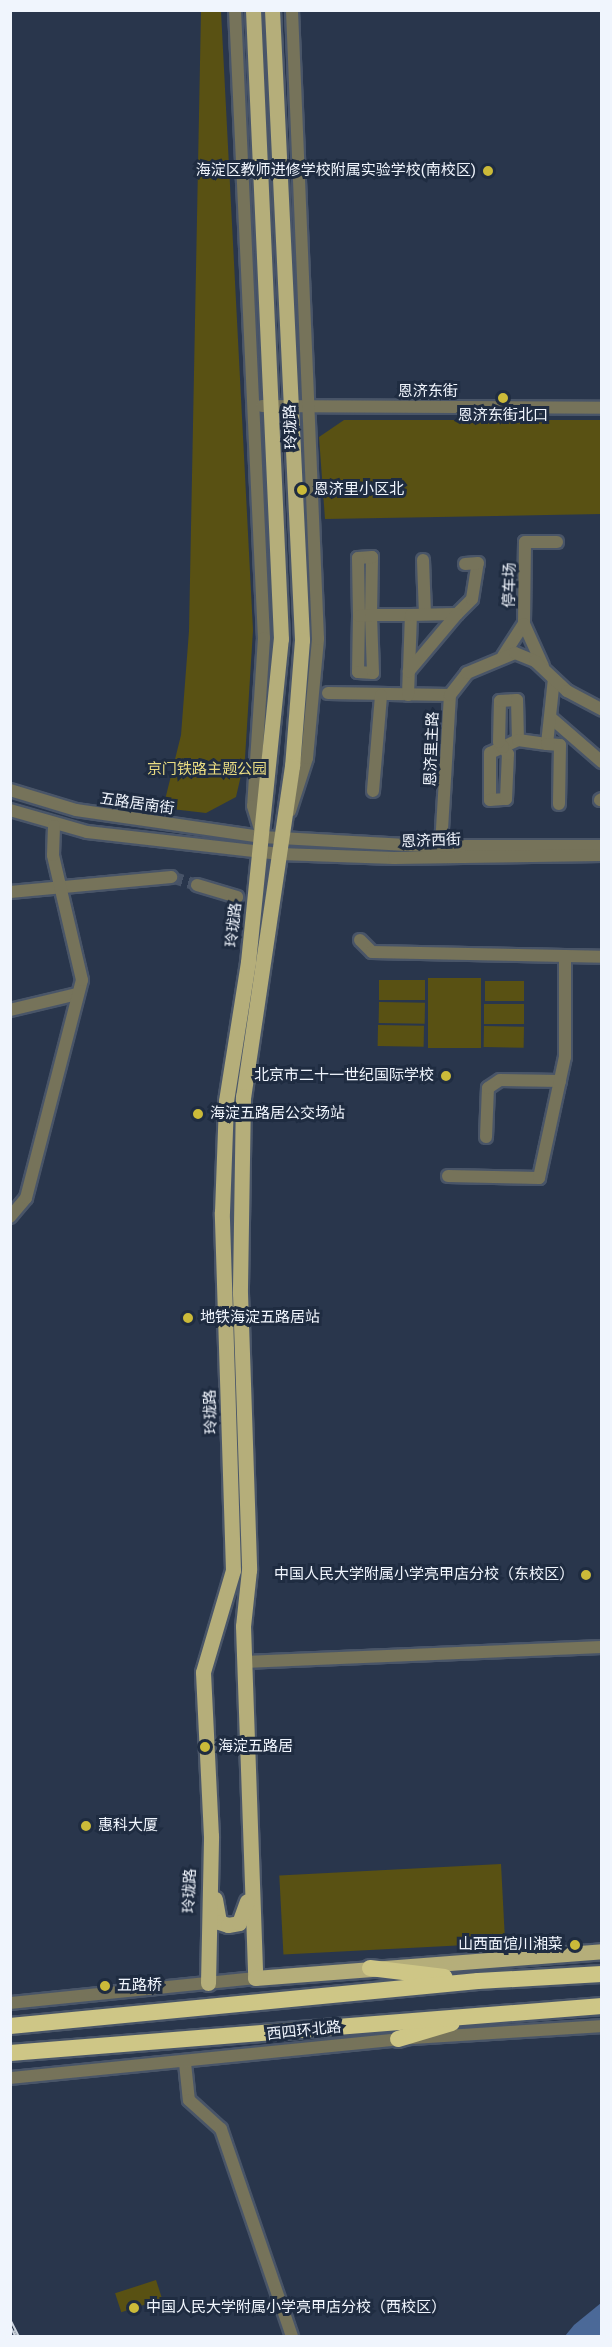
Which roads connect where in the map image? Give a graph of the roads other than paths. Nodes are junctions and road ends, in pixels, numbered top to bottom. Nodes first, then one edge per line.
1 (235, 10) edge
2 (253, 10) edge
3 (272, 10) edge
4 (292, 10) edge
5 (255, 406) junction
6 (271, 406) junction
7 (292, 406) junction
8 (309, 407) junction
9 (602, 408) edge
10 (556, 542) dead end
11 (423, 560) dead end
12 (465, 564) dead end
13 (425, 614) junction
14 (457, 614) junction
15 (411, 615) junction
16 (365, 616) dead end
17 (524, 624) junction
18 (503, 656) junction
19 (544, 670) junction
20 (409, 671) junction
21 (554, 679) junction
22 (328, 693) dead end
23 (381, 695) junction
24 (408, 695) junction
25 (450, 695) junction
26 (602, 710) edge
27 (550, 717) junction
28 (518, 740) junction
29 (547, 744) junction
30 (602, 762) edge
31 (10, 790) edge
32 (373, 791) dead end
33 (559, 804) dead end
34 (10, 810) edge
35 (54, 826) junction
36 (282, 838) junction
37 (261, 845) junction
38 (441, 846) junction
39 (602, 846) edge
40 (280, 854) junction
41 (602, 855) edge
42 (171, 877) tunnel mouth
43 (197, 885) tunnel mouth
44 (59, 888) junction
45 (10, 892) edge
46 (237, 897) dead end
47 (360, 940) dead end
48 (565, 957) junction
49 (602, 957) edge
50 (77, 994) junction
51 (10, 1010) edge
52 (560, 1081) junction
53 (486, 1137) dead end
54 (448, 1176) dead end
55 (10, 1217) edge
56 (602, 1647) edge
57 (244, 1662) junction
58 (211, 1836) junction
59 (251, 1875) junction
60 (602, 1951) edge
61 (370, 1968) junction
62 (601, 1974) edge
63 (255, 1978) junction
64 (478, 1981) junction
65 (208, 1983) junction
66 (10, 2003) edge
67 (602, 2006) edge
68 (484, 2013) junction
69 (10, 2026) edge
70 (602, 2026) edge
71 (398, 2039) junction
72 (10, 2054) edge
73 (185, 2062) junction
74 (10, 2078) edge
75 (292, 2337) edge

1 - 5 street, 玲珑路
2 - 6 main road, 玲珑路
3 - 7 main road, 玲珑路
4 - 8 street, 玲珑路
5 - 6 street, 恩济东街
5 - 37 street, 玲珑路
6 - 7 street, 恩济东街
6 - 37 main road, 玲珑路
7 - 8 street, 恩济东街
7 - 36 main road, 玲珑路
8 - 9 street, 恩济东街
8 - 36 street, 玲珑路
10 - 17 street, 停车场
11 - 13 street
12 - 14 street
13 - 14 street
13 - 15 street
14 - 20 street
15 - 16 street
15 - 20 street
17 - 18 street
17 - 19 street
18 - 19 street
18 - 25 street, 恩济里主路
19 - 21 street
20 - 24 street
21 - 26 street
21 - 27 street
22 - 23 street
23 - 24 street
23 - 32 street
24 - 25 street
25 - 38 street, 恩济里主路
27 - 29 street
27 - 30 street
28 - 28 street
28 - 29 street
29 - 33 street
31 - 37 street, 五路居南街
34 - 35 street
35 - 37 street
35 - 44 street
36 - 37 street, 恩济西街
36 - 38 street, 恩济西街
36 - 40 main road, 玲珑路
37 - 40 street, 恩济西街
37 - 58 main road, 玲珑路
38 - 39 street, 恩济西街
40 - 41 street, 恩济西街
40 - 57 main road, 玲珑路
42 - 44 street
43 - 46 street
44 - 45 street
44 - 50 street
47 - 48 street
48 - 49 street
48 - 52 street
50 - 51 street
50 - 55 street
52 - 53 street
52 - 54 street
56 - 57 street
57 - 59 main road, 玲珑路
58 - 59 main road
58 - 65 main road, 玲珑路
59 - 63 main road, 玲珑路
60 - 61 main road
61 - 63 main road
61 - 64 highway
62 - 64 highway
63 - 65 street
64 - 69 highway
65 - 66 street
67 - 68 highway, 西四环北路
68 - 71 highway
68 - 72 highway, 西四环北路
70 - 71 street, 西四环北路
71 - 73 street, 西四环北路
73 - 74 street, 西四环北路
73 - 75 street

